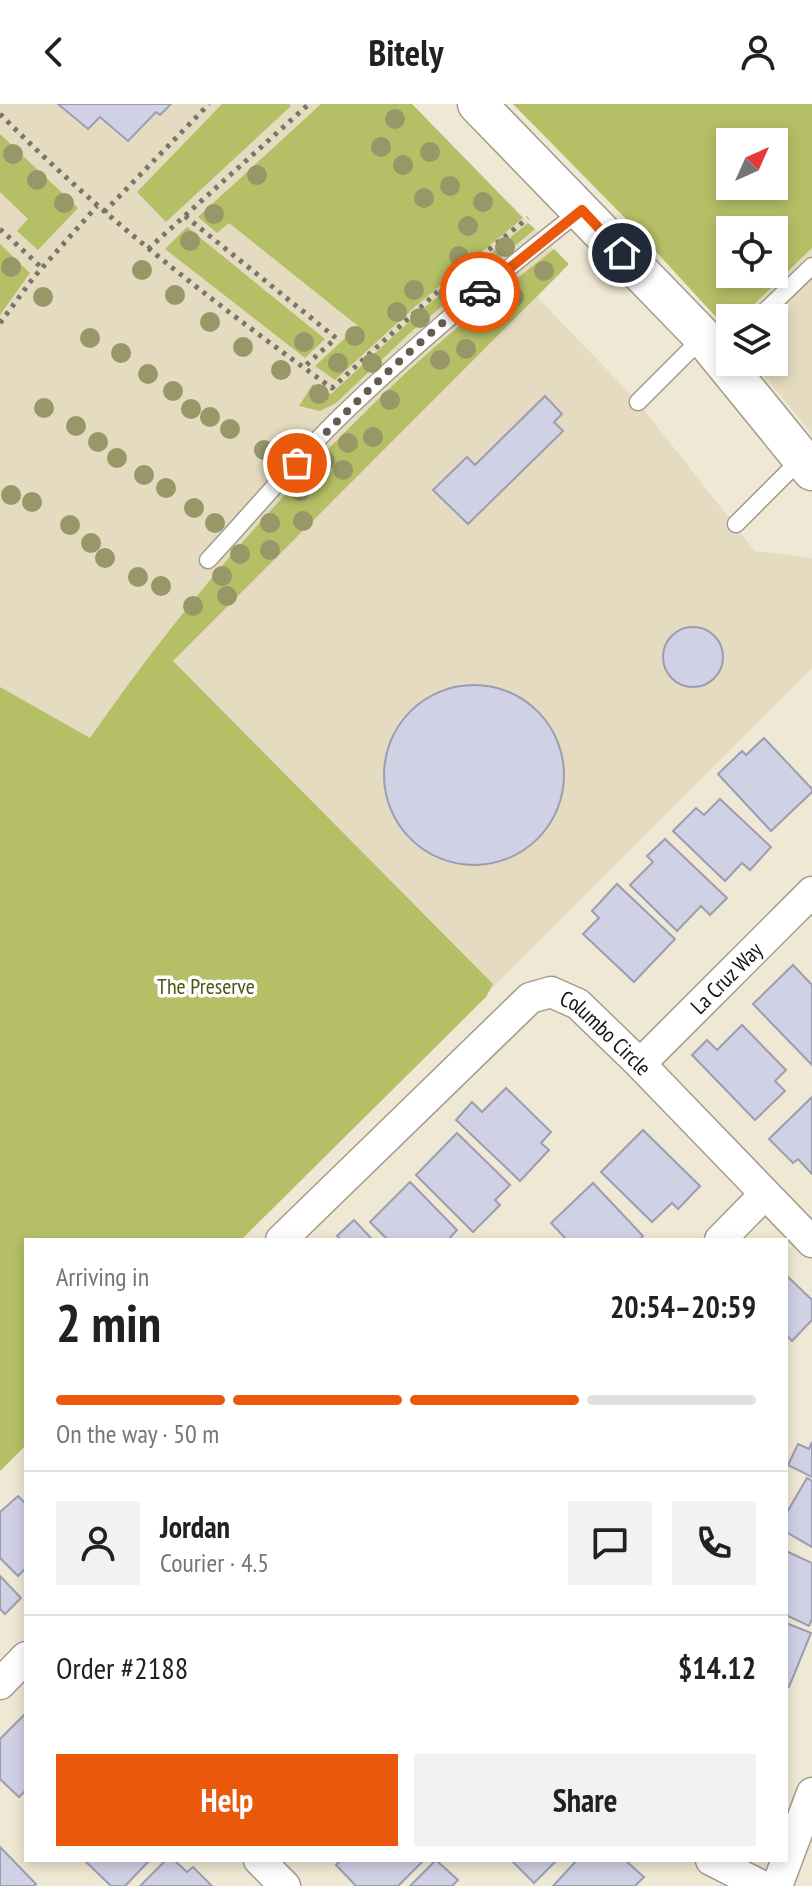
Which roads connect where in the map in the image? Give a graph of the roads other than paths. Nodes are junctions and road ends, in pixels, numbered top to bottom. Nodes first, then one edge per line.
1 (477, 104) edge
2 (582, 210) junction
3 (812, 266) edge
4 (773, 304) edge
5 (716, 345) edge
6 (716, 347) edge
7 (740, 376) edge
8 (638, 402) dead end
9 (807, 464) edge
10 (736, 524) dead end
11 (208, 560) dead end
12 (812, 892) edge
13 (640, 1064) junction
14 (765, 1194) junction
15 (283, 1238) edge
16 (722, 1238) edge
17 (812, 1242) edge
18 (24, 1659) edge
19 (0, 1684) edge
20 (812, 1793) edge
21 (788, 1857) edge
22 (261, 1862) edge
23 (715, 1862) edge
24 (786, 1862) edge
25 (285, 1886) edge
26 (762, 1886) edge
27 (777, 1886) edge

1 - 2 street
2 - 5 street
2 - 11 lane
3 - 4 lane
6 - 8 lane
7 - 9 street
9 - 10 lane
12 - 13 street, La Cruz Way
13 - 14 street, Columbo Circle
13 - 15 street, Columbo Circle
14 - 16 street
14 - 17 street, Columbo Circle
18 - 19 street
20 - 21 street
22 - 25 street
23 - 26 street
24 - 27 street

